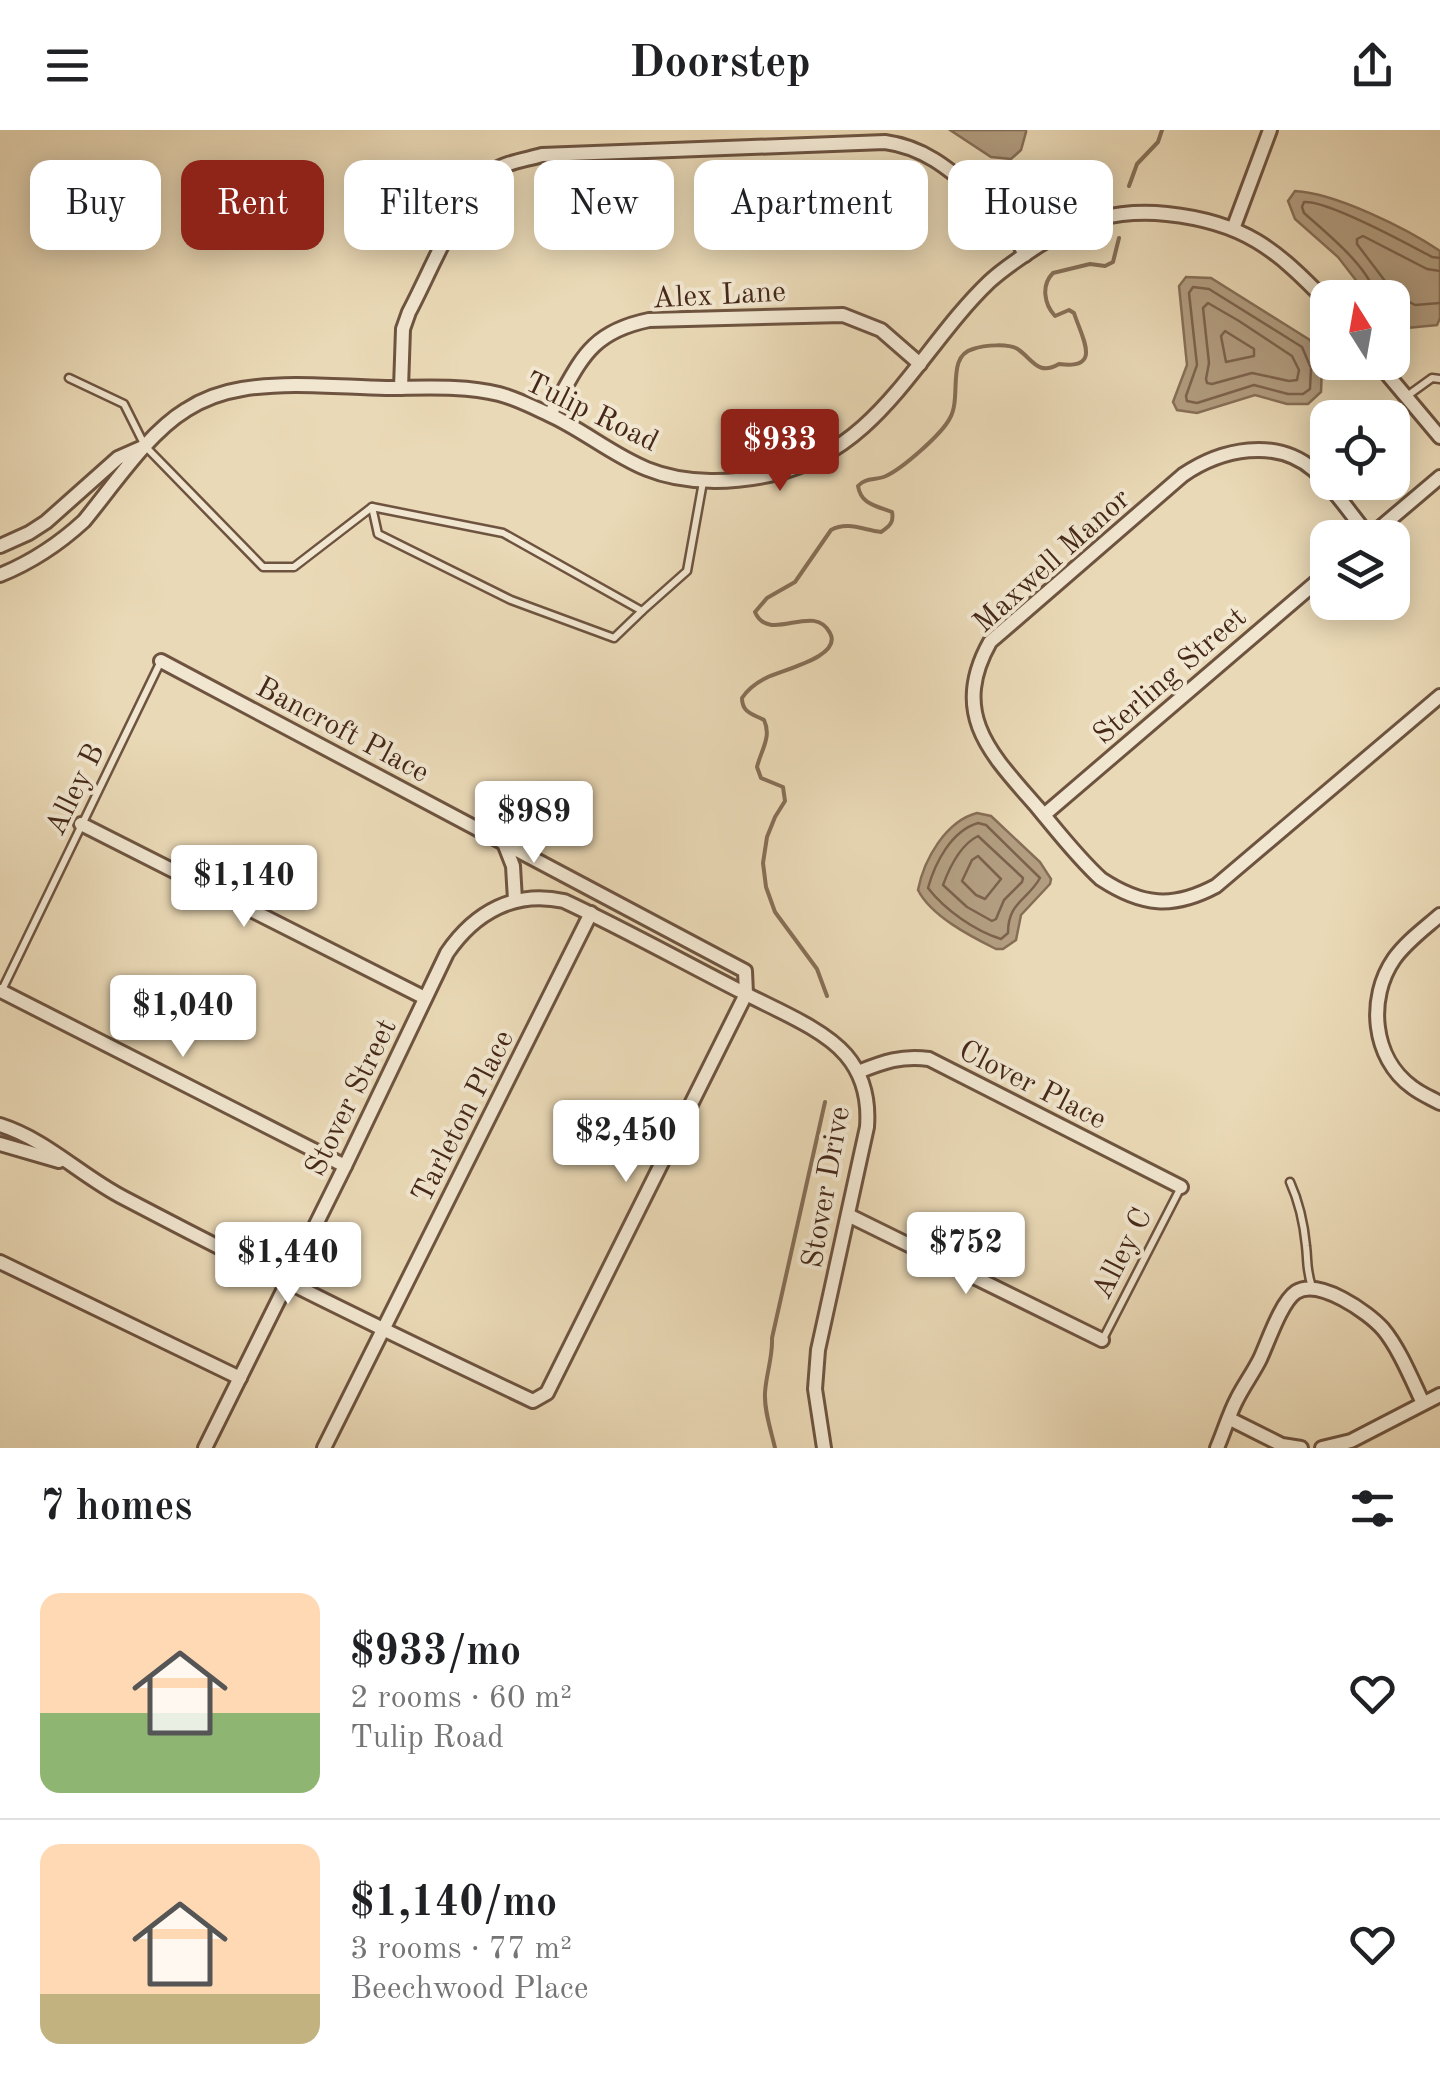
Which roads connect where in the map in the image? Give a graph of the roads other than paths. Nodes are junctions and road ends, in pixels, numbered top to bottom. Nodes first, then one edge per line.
1 (1270, 130) edge
2 (1233, 229) junction
3 (1025, 255) junction
4 (1310, 284) edge
5 (920, 364) junction
6 (70, 378) dead end
7 (1440, 379) edge
8 (1393, 380) edge
9 (402, 388) junction
10 (1406, 396) junction
11 (550, 414) junction
12 (1440, 437) edge
13 (145, 446) junction
14 (1440, 477) edge
15 (704, 480) junction
16 (372, 507) junction
17 (1355, 520) edge
18 (1389, 520) edge
19 (0, 546) edge
20 (0, 575) edge
21 (1310, 587) edge
22 (642, 611) junction
23 (161, 661) joint
24 (1440, 696) edge
25 (1044, 815) junction
26 (81, 824) junction
27 (504, 843) junction
28 (515, 900) junction
29 (591, 914) junction
30 (1440, 915) edge
31 (1, 991) edge
32 (746, 994) junction
33 (425, 998) junction
34 (858, 1072) junction
35 (1440, 1103) edge
36 (0, 1126) edge
37 (0, 1144) edge
38 (71, 1165) junction
39 (345, 1166) junction
40 (1290, 1182) dead end
41 (1180, 1187) joint
42 (848, 1215) junction
43 (0, 1262) edge
44 (287, 1283) junction
45 (1312, 1288) junction
46 (383, 1330) junction
47 (1102, 1340) joint
48 (240, 1378) junction
49 (1440, 1394) edge
50 (1424, 1403) junction
51 (1230, 1420) junction
52 (205, 1448) edge
53 (324, 1448) edge
54 (824, 1448) edge
55 (1216, 1448) edge
56 (1301, 1448) edge
57 (1322, 1448) edge

1 - 2 street
2 - 3 street, Tulip Road
2 - 4 street, Tulip Road
3 - 5 street, Tulip Road
3 - 9 street
5 - 11 street, Alex Lane
5 - 15 street, Tulip Road
6 - 13 lane
7 - 10 lane
8 - 10 street
9 - 11 street, Tulip Road
9 - 13 street, Tulip Road
10 - 12 street
11 - 15 street, Tulip Road
13 - 16 lane
13 - 19 street, Tulip Road
13 - 20 street, Tulip Road
14 - 18 street
15 - 22 lane
16 - 22 lane
16 - 22 lane
17 - 25 street, Maxwell Manor
21 - 25 street, Sterling Street
23 - 26 lane, Alley B
23 - 27 street, Bancroft Place
24 - 25 street, Maxwell Manor
26 - 31 lane, Alley B
26 - 33 street
27 - 28 street
27 - 32 street, Bancroft Place
28 - 29 street
28 - 33 street, Stover Street
29 - 32 street
29 - 46 street, Tarleton Place
30 - 35 street
31 - 39 street
32 - 34 street, Stover Drive
32 - 46 street
33 - 39 street, Stover Street
34 - 41 street, Clover Place
34 - 42 street, Stover Drive
36 - 38 street
37 - 38 street
38 - 44 street
39 - 44 street, Stover Street
40 - 45 lane
41 - 47 lane, Alley C
42 - 47 street
42 - 54 street, Stover Drive
43 - 48 street
44 - 46 street
44 - 48 street, Stover Street
45 - 50 street
45 - 51 street
46 - 53 street, Tarleton Place
48 - 52 street, Stover Street
49 - 50 street
50 - 57 street
51 - 55 street
51 - 56 street

